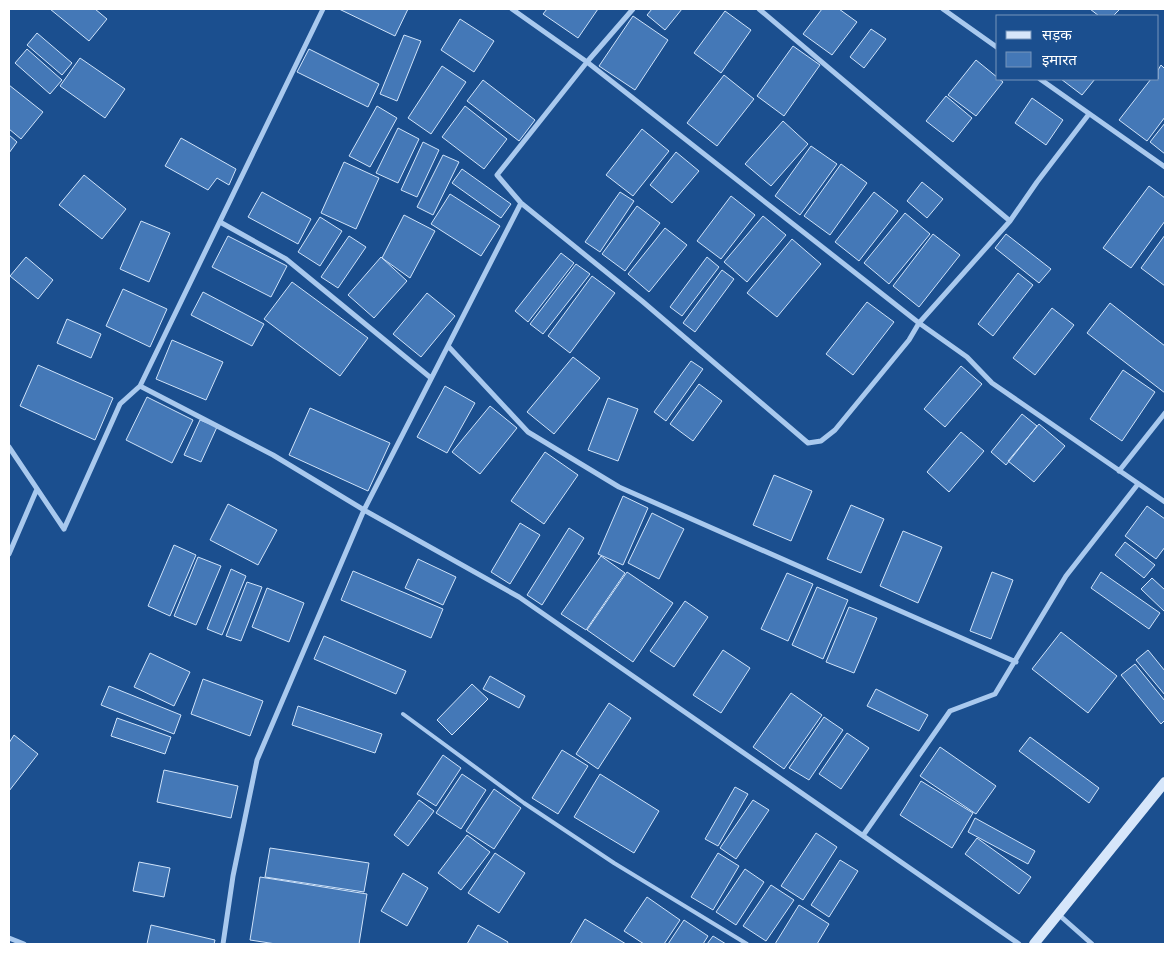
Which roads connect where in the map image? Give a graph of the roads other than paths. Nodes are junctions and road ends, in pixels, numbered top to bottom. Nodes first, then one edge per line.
1 (323, 9) edge
2 (512, 9) edge
3 (633, 9) edge
4 (759, 9) edge
5 (943, 9) edge
6 (996, 47) edge
7 (587, 62) junction
8 (1041, 80) edge
9 (1089, 114) junction
10 (1165, 167) edge
11 (521, 203) junction
12 (1010, 221) junction
13 (220, 222) junction
14 (919, 323) junction
15 (448, 346) junction
16 (431, 378) junction
17 (140, 386) junction
18 (1165, 413) edge
19 (9, 448) edge
20 (1119, 471) junction
21 (1138, 484) junction
22 (37, 489) junction
23 (1165, 502) edge
24 (364, 510) junction
25 (9, 554) edge
26 (1016, 662) junction
27 (403, 714) dead end
28 (1165, 782) edge
29 (864, 834) junction
30 (1058, 914) junction
31 (9, 938) edge
32 (24, 944) edge
33 (223, 944) edge
34 (747, 944) edge
35 (1019, 944) edge
36 (1034, 944) edge
37 (1092, 944) edge

1 - 13 street
2 - 7 street
3 - 7 street
4 - 12 street
5 - 6 street
7 - 11 street
7 - 14 street
8 - 9 street
9 - 10 street
9 - 12 street
11 - 14 street
11 - 15 street
12 - 14 street
13 - 16 street
13 - 17 street
14 - 20 street
15 - 16 street
15 - 26 street
16 - 24 street
17 - 22 street
17 - 24 street
18 - 20 street
19 - 22 street
20 - 21 street
21 - 23 street
21 - 26 street
22 - 25 street
24 - 29 street
24 - 33 street
26 - 29 street
27 - 34 lane
28 - 30 main road
29 - 35 street
30 - 36 main road
30 - 37 street
31 - 32 street

